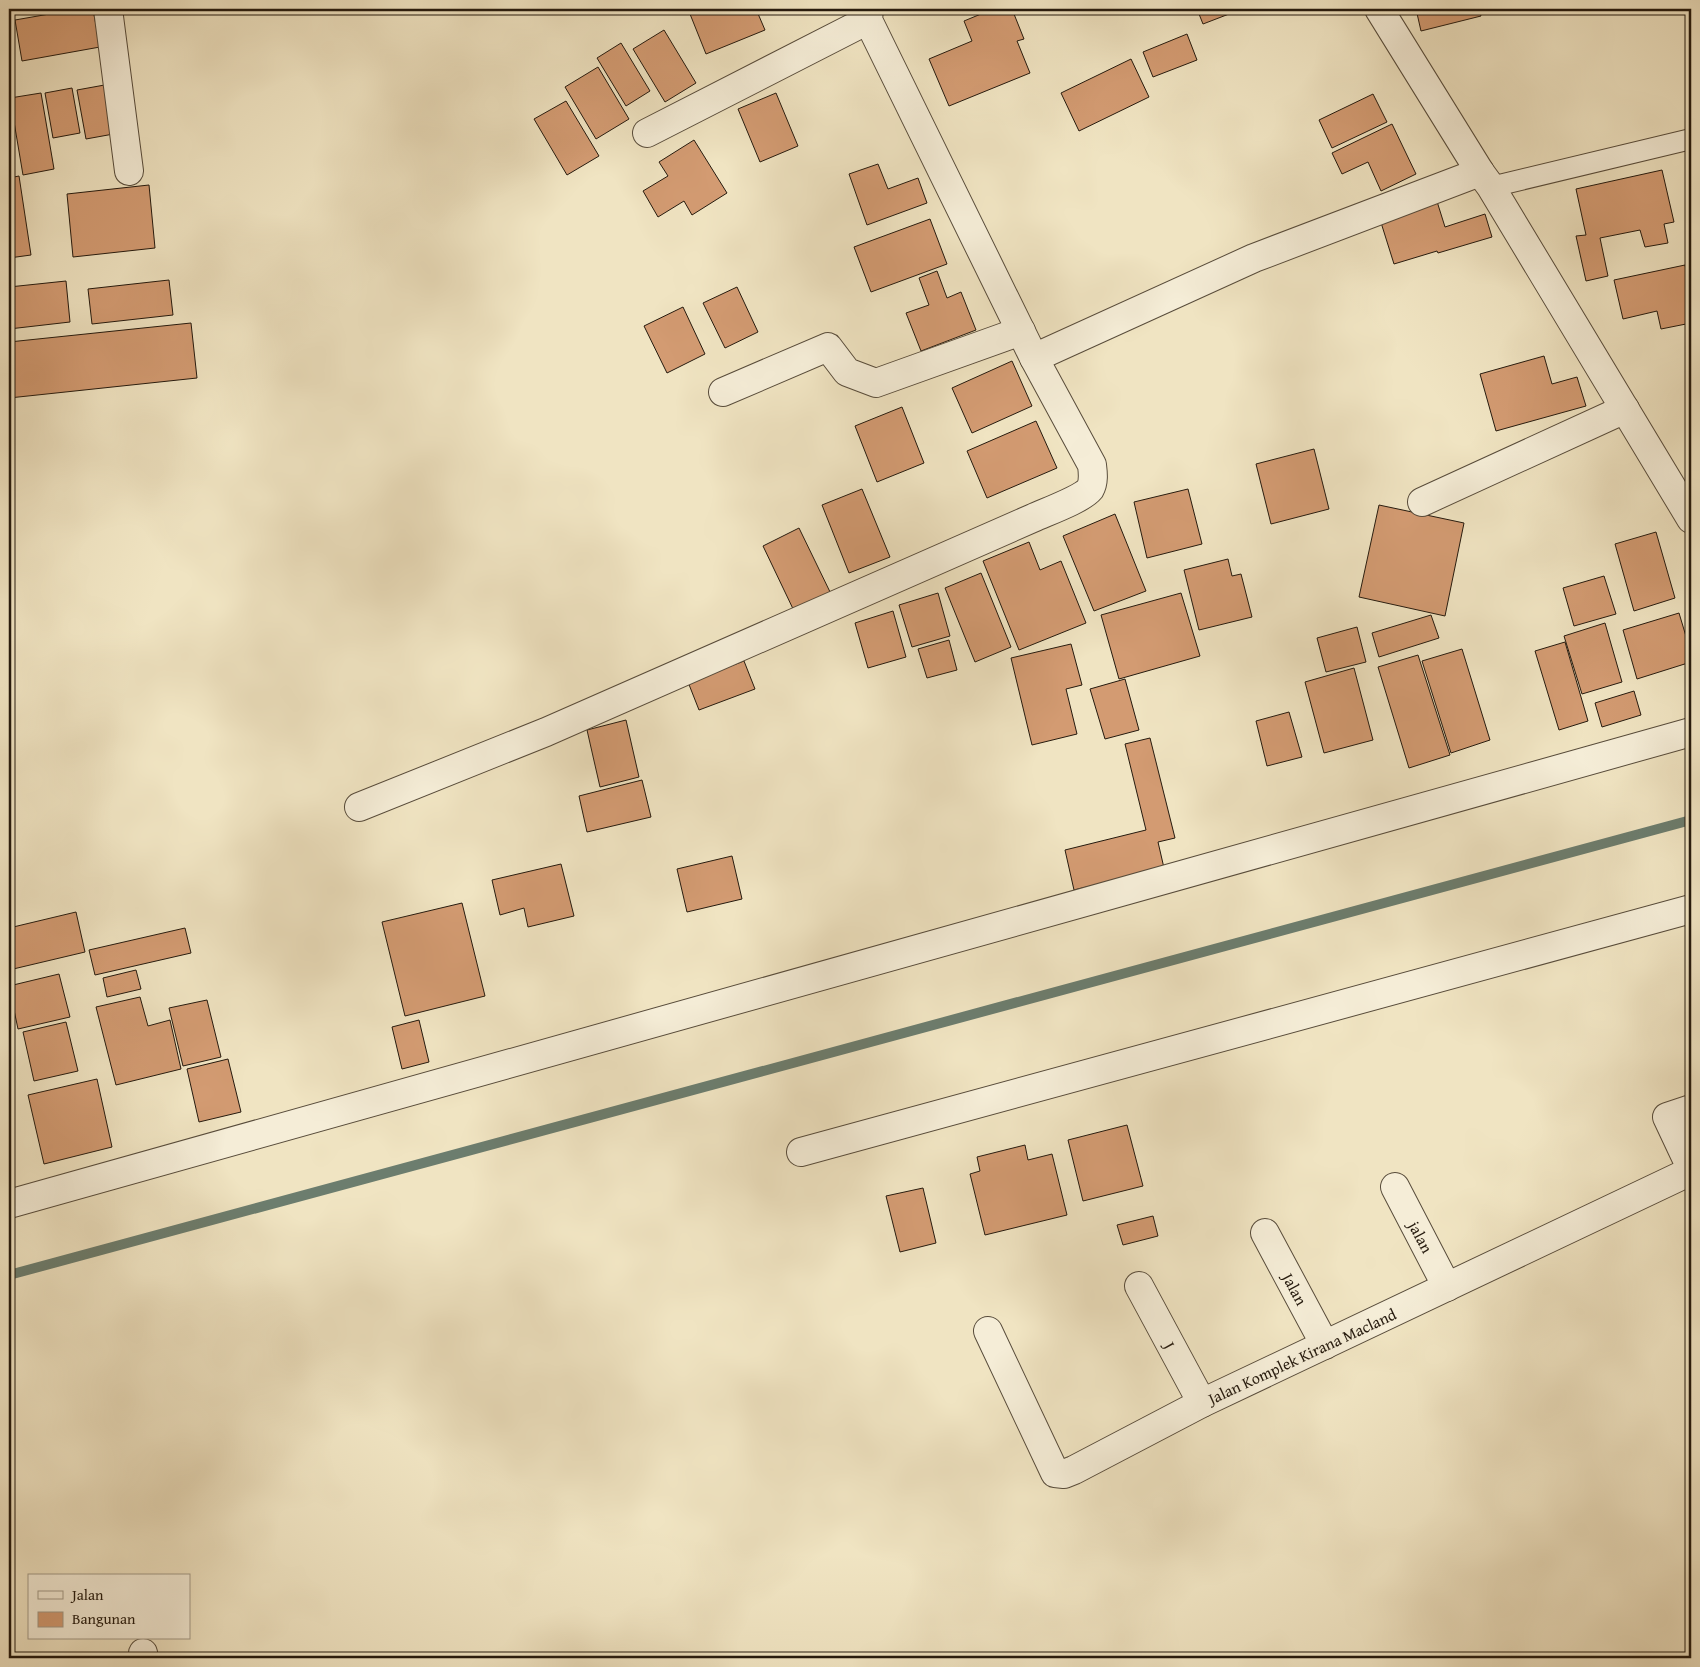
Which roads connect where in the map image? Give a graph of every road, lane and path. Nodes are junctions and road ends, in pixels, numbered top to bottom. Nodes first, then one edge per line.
1 (108, 9) edge
2 (1379, 9) edge
3 (869, 14) edge
4 (647, 134) dead end
5 (1691, 139) edge
6 (129, 171) dead end
7 (1486, 180) junction
8 (1021, 331) junction
9 (1034, 358) junction
10 (723, 392) dead end
11 (1625, 409) junction
12 (1422, 502) dead end
13 (1691, 519) edge
14 (1691, 732) edge
15 (359, 807) dead end
16 (1691, 909) edge
17 (1691, 1109) edge
18 (801, 1152) dead end
19 (1691, 1170) edge
20 (1394, 1187) dead end
21 (9, 1204) edge
22 (1264, 1233) dead end
23 (1139, 1286) dead end
24 (1447, 1287) junction
25 (988, 1331) dead end
26 (1325, 1345) junction
27 (1202, 1403) junction

1 - 6 street
2 - 7 street
3 - 4 street
3 - 8 street
5 - 7 lane
7 - 9 street
7 - 11 street
8 - 9 street
8 - 10 street
9 - 15 street
11 - 12 street
11 - 13 street
14 - 21 street
16 - 18 street
17 - 19 street, Jalan Komplek Kirana Macland
19 - 24 street, Jalan Komplek Kirana Macland
20 - 24 street, jalan
22 - 26 street, Jalan
23 - 27 street, J
24 - 26 street, Jalan Komplek Kirana Macland
25 - 27 street, Jalan Komplek Kirana Macland
26 - 27 street, Jalan Komplek Kirana Macland

